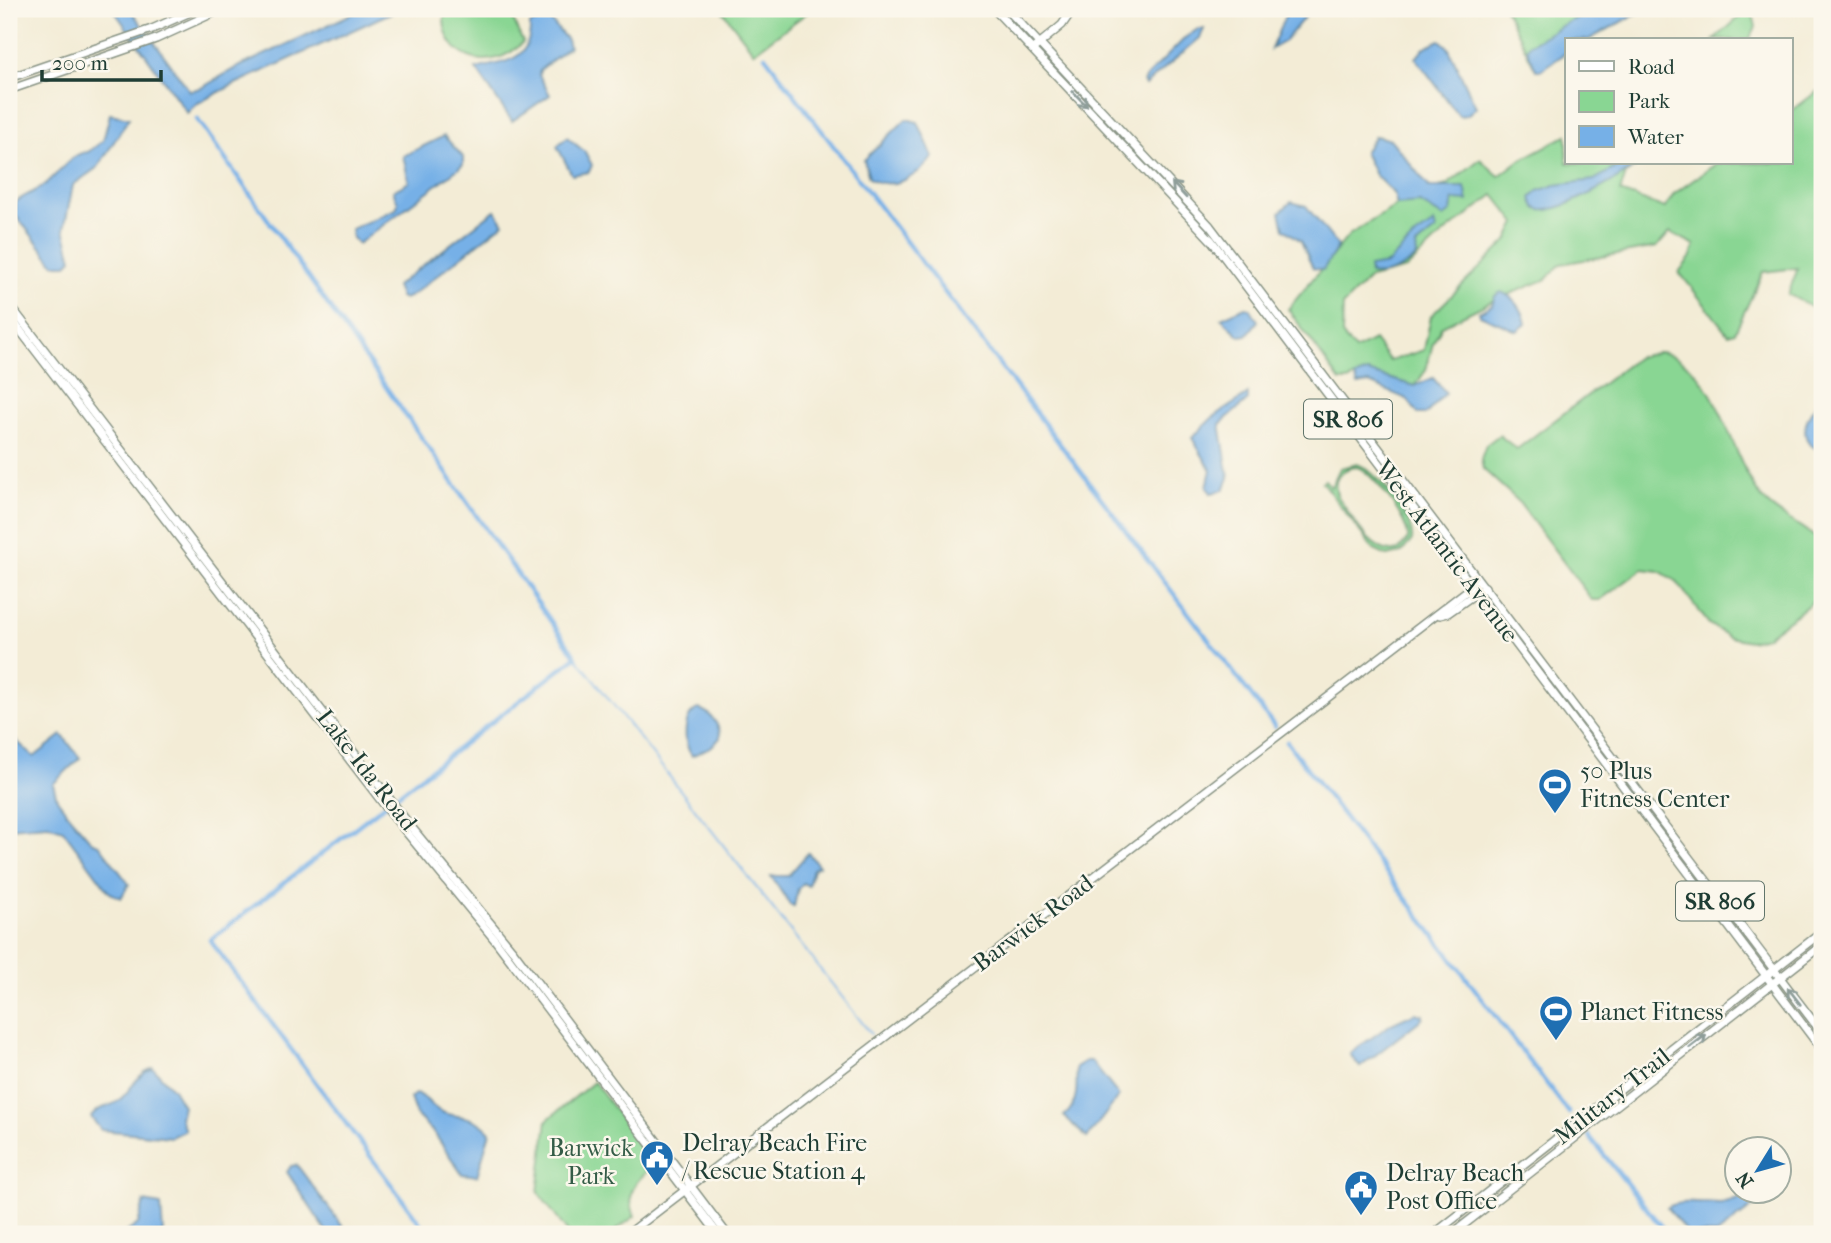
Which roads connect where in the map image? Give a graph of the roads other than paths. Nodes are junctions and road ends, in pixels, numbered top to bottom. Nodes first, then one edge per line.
1 (197, 9) edge
2 (222, 9) edge
3 (994, 9) edge
4 (1007, 9) edge
5 (1073, 9) edge
6 (1040, 44) junction
7 (1033, 50) junction
8 (84, 52) junction
9 (74, 67) junction
10 (9, 78) edge
11 (9, 90) edge
12 (1128, 136) junction
13 (1121, 142) junction
14 (9, 304) edge
15 (9, 316) edge
16 (15, 324) junction
17 (28, 329) junction
18 (1479, 586) junction
19 (1559, 699) junction
20 (1574, 705) junction
21 (1565, 707) junction
22 (1582, 716) junction
23 (383, 796) junction
24 (1689, 874) junction
25 (1703, 879) junction
26 (1822, 932) edge
27 (1822, 946) edge
28 (1773, 969) junction
29 (1765, 975) junction
30 (1780, 978) junction
31 (1772, 985) junction
32 (1822, 1033) edge
33 (1822, 1050) edge
34 (688, 1188) junction
35 (628, 1234) edge
36 (718, 1234) edge
37 (727, 1234) edge
38 (1434, 1234) edge
39 (1452, 1234) edge

1 - 8 main road
2 - 9 main road
3 - 7 main road, West Atlantic Avenue / SR 806
4 - 6 main road, West Atlantic Avenue / SR 806
5 - 6 main road
6 - 7 main road
6 - 12 main road, West Atlantic Avenue / SR 806
7 -> 13 main road, West Atlantic Avenue / SR 806
8 - 9 main road
8 - 10 main road
9 - 11 main road
12 - 13 main road
18 -> 12 main road, West Atlantic Avenue / SR 806
13 - 18 main road, West Atlantic Avenue / SR 806
14 - 17 main road, Lake Ida Road
15 - 16 main road, Lake Ida Road
16 - 17 main road
16 - 23 main road, Lake Ida Road
17 - 23 main road, Lake Ida Road
18 - 19 main road, West Atlantic Avenue / SR 806
18 - 20 main road, West Atlantic Avenue / SR 806
18 - 34 main road, Barwick Road
19 - 20 main road
19 - 21 main road, West Atlantic Avenue / SR 806
20 - 22 main road, West Atlantic Avenue / SR 806
21 - 22 main road
21 - 24 main road, West Atlantic Avenue / SR 806
22 - 25 main road, West Atlantic Avenue / SR 806
23 - 34 main road, Lake Ida Road
24 - 25 main road
24 - 29 main road, West Atlantic Avenue / SR 806
25 - 28 main road, West Atlantic Avenue / SR 806
26 - 28 main road, Military Trail
27 - 30 main road, Military Trail
28 - 29 main road, Military Trail
28 - 30 main road, West Atlantic Avenue / SR 806
29 - 31 main road, West Atlantic Avenue / SR 806
29 - 38 main road, Military Trail
30 - 31 main road, Military Trail
32 -> 30 main road, West Atlantic Avenue / SR 806
31 - 33 main road, West Atlantic Avenue / SR 806
39 -> 31 main road, Military Trail
34 - 35 main road, Barwick Road
34 - 36 main road, Lake Ida Road
34 - 37 main road, Lake Ida Road

